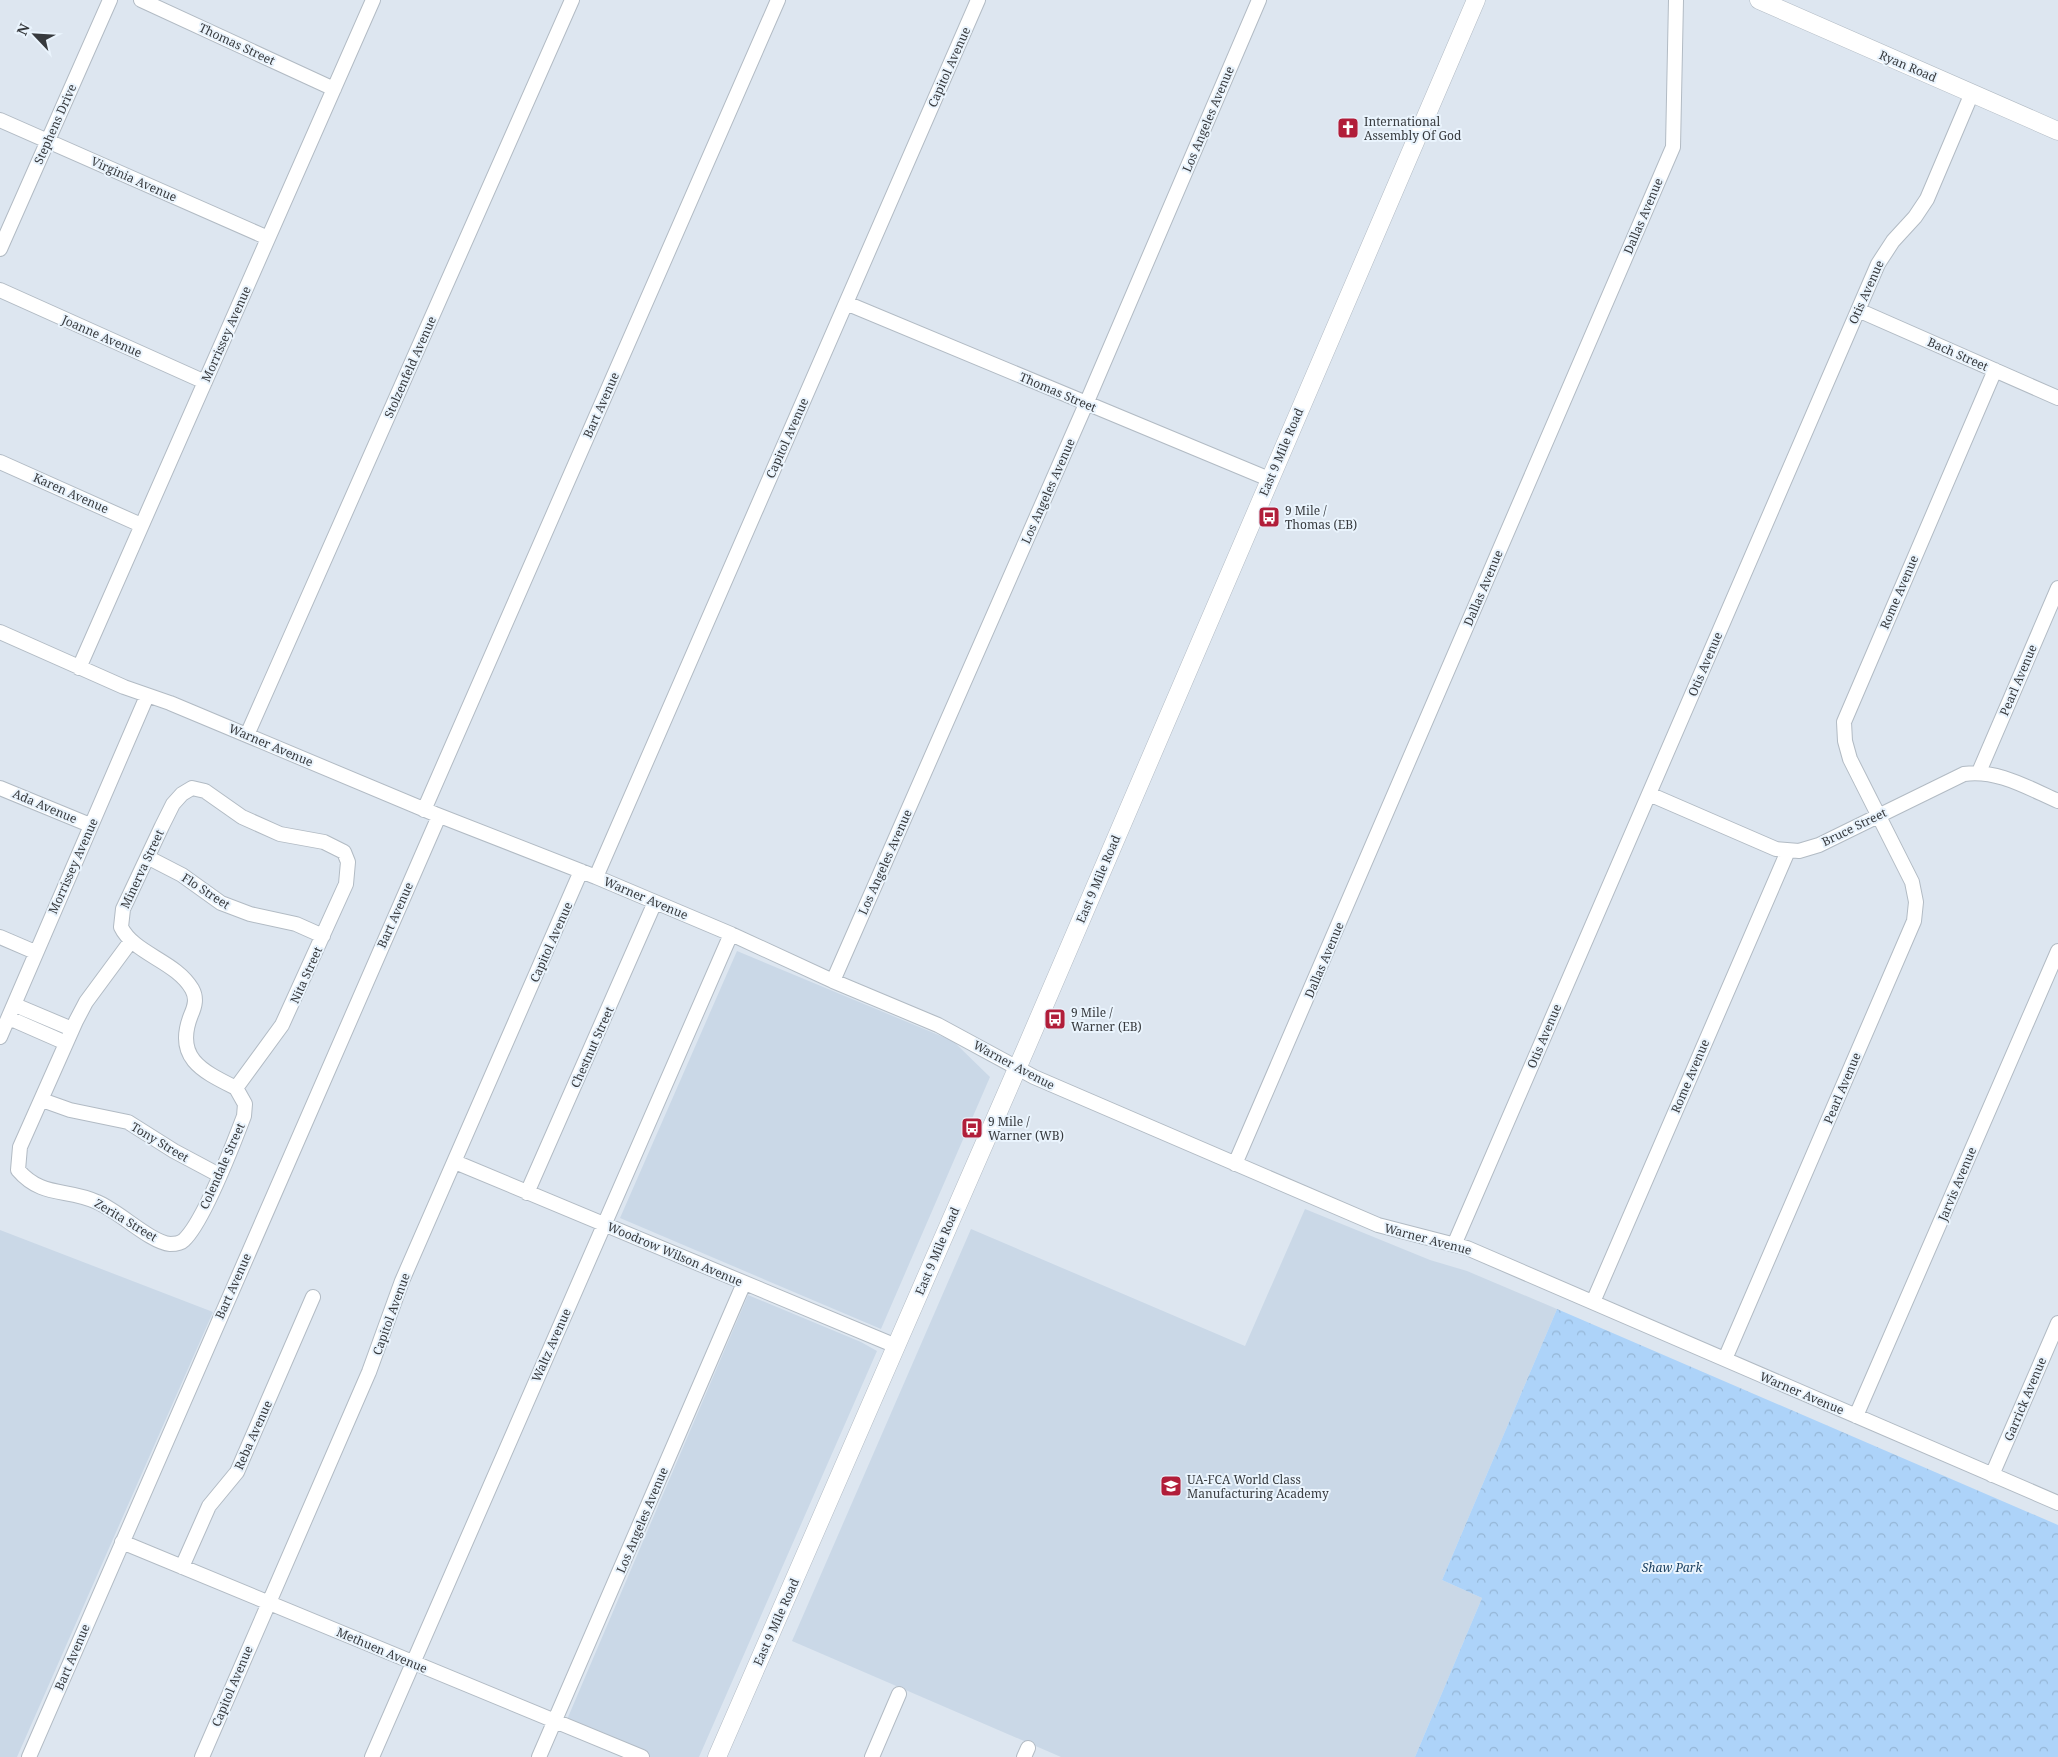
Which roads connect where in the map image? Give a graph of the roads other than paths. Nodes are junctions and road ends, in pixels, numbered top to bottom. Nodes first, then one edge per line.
1 (110, 0) edge
2 (141, 0) edge
3 (373, 0) edge
4 (572, 0) edge
5 (778, 0) edge
6 (978, 0) edge
7 (1259, 0) edge
8 (1476, 0) edge
9 (1676, 0) edge
10 (1759, 0) edge
11 (334, 89) junction
12 (1972, 93) junction
13 (0, 120) edge
14 (2058, 131) edge
15 (48, 141) junction
16 (268, 238) junction
17 (0, 249) edge
18 (0, 290) edge
19 (846, 303) junction
20 (1858, 310) junction
21 (1995, 370) junction
22 (205, 382) junction
23 (2058, 398) edge
24 (1086, 404) junction
25 (0, 462) edge
26 (1270, 479) junction
27 (142, 525) junction
28 (2058, 588) edge
29 (0, 632) edge
30 (79, 668) junction
31 (147, 696) junction
32 (247, 735) junction
33 (1979, 772) junction
34 (0, 788) edge
35 (192, 788) joint
36 (1649, 794) junction
37 (2058, 801) edge
38 (424, 810) junction
39 (1878, 815) junction
40 (439, 816) junction
41 (90, 825) junction
42 (1788, 851) junction
43 (149, 858) junction
44 (581, 871) junction
45 (596, 877) junction
46 (655, 902) junction
47 (730, 934) junction
48 (323, 936) junction
49 (0, 938) edge
50 (131, 941) junction
51 (35, 952) junction
52 (2058, 952) edge
53 (833, 981) junction
54 (12, 1012) junction
55 (72, 1029) junction
56 (0, 1037) edge
57 (66, 1042) junction
58 (1017, 1068) junction
59 (236, 1088) junction
60 (42, 1100) junction
61 (455, 1162) junction
62 (1235, 1164) junction
63 (219, 1175) junction
64 (528, 1193) junction
65 (604, 1224) junction
66 (182, 1242) joint
67 (1454, 1245) junction
68 (744, 1284) junction
69 (313, 1297) dead end
70 (1593, 1302) junction
71 (2058, 1323) edge
72 (896, 1346) junction
73 (1725, 1359) junction
74 (1856, 1416) junction
75 (1992, 1475) junction
76 (2058, 1503) edge
77 (122, 1542) junction
78 (182, 1567) junction
79 (269, 1603) junction
80 (413, 1662) junction
81 (899, 1694) dead end
82 (555, 1721) junction
83 (29, 1757) edge
84 (202, 1757) edge
85 (372, 1757) edge
86 (540, 1757) edge
87 (642, 1757) edge
88 (717, 1757) edge
89 (872, 1757) edge

1 - 15 street, Stephens Drive
2 - 11 street, Thomas Street
3 - 11 street, Morrissey Avenue
4 - 32 street, Stolzenfeld Avenue
5 - 38 street, Bart Avenue
6 - 19 street, Capitol Avenue
7 - 24 street, Los Angeles Avenue
8 - 26 main road, East 9 Mile Road
9 - 62 street, Dallas Avenue
10 - 12 main road, Ryan Road
11 - 16 street, Morrissey Avenue
12 - 14 main road, Ryan Road
12 - 20 street, Otis Avenue
13 - 15 street, Virginia Avenue
15 - 16 street, Virginia Avenue
15 - 17 street, Stephens Drive
16 - 22 street, Morrissey Avenue
18 - 22 street, Joanne Avenue
19 - 24 street, Thomas Street
19 - 45 street, Capitol Avenue
20 - 21 street, Bach Street
20 - 36 street, Otis Avenue
21 - 23 street, Bach Street
21 - 39 street, Rome Avenue
22 - 27 street, Morrissey Avenue
24 - 26 street, Thomas Street
24 - 53 street, Los Angeles Avenue
25 - 27 street, Karen Avenue
26 - 58 main road, East 9 Mile Road
27 - 30 street, Morrissey Avenue
28 - 33 street, Pearl Avenue
29 - 30 street, Warner Avenue
30 - 31 street, Warner Avenue
31 - 32 street, Warner Avenue
31 - 41 street, Morrissey Avenue
32 - 38 street, Warner Avenue
33 - 37 street, Bruce Street
33 - 39 street, Bruce Street
34 - 41 street, Ada Avenue
35 - 43 street, Minerva Street
35 - 48 street, Nita Street
36 - 42 street, Bruce Street
36 - 67 street, Otis Avenue
38 - 40 street, Warner Avenue
39 - 42 street, Bruce Street
39 - 73 street, Pearl Avenue
40 - 44 street, Warner Avenue
40 - 77 street, Bart Avenue
41 - 51 street, Morrissey Avenue
42 - 70 street, Rome Avenue
43 - 48 street, Flo Street
43 - 50 street, Minerva Street
44 - 45 street, Warner Avenue
44 - 61 street, Capitol Avenue
45 - 46 street, Warner Avenue
46 - 47 street, Warner Avenue
46 - 64 street, Chestnut Street
47 - 53 street, Warner Avenue
47 - 65 street, Waltz Avenue
48 - 59 street, Nita Street
49 - 51 street
50 - 55 street
50 - 59 street
51 - 54 street, Morrissey Avenue
52 - 74 street, Jarvis Avenue
53 - 58 street, Warner Avenue
54 - 55 street
54 - 56 street, Morrissey Avenue
54 - 57 street
55 - 57 street
57 - 60 street
58 - 62 street, Warner Avenue
58 - 72 main road, East 9 Mile Road
59 - 63 street, Colendale Street
60 - 63 street, Tony Street
60 - 66 street, Zerita Street
61 - 64 street, Woodrow Wilson Avenue
61 - 79 street, Capitol Avenue
62 - 67 street, Warner Avenue
63 - 66 street, Colendale Street
64 - 65 street, Woodrow Wilson Avenue
65 - 68 street, Woodrow Wilson Avenue
65 - 80 street, Waltz Avenue
67 - 70 street, Warner Avenue
68 - 72 street, Woodrow Wilson Avenue
68 - 82 street, Los Angeles Avenue
69 - 78 street, Reba Avenue
70 - 73 street, Warner Avenue
71 - 75 street, Garrick Avenue
72 - 88 main road, East 9 Mile Road
73 - 74 street, Warner Avenue
74 - 75 street, Warner Avenue
75 - 76 street, Warner Avenue
77 - 78 street, Methuen Avenue
77 - 83 street, Bart Avenue
78 - 79 street, Methuen Avenue
79 - 80 street, Methuen Avenue
79 - 84 street, Capitol Avenue
80 - 82 street, Methuen Avenue
80 - 85 street, Waltz Avenue
81 - 89 street
82 - 86 street, Los Angeles Avenue
82 - 87 street, Methuen Avenue

